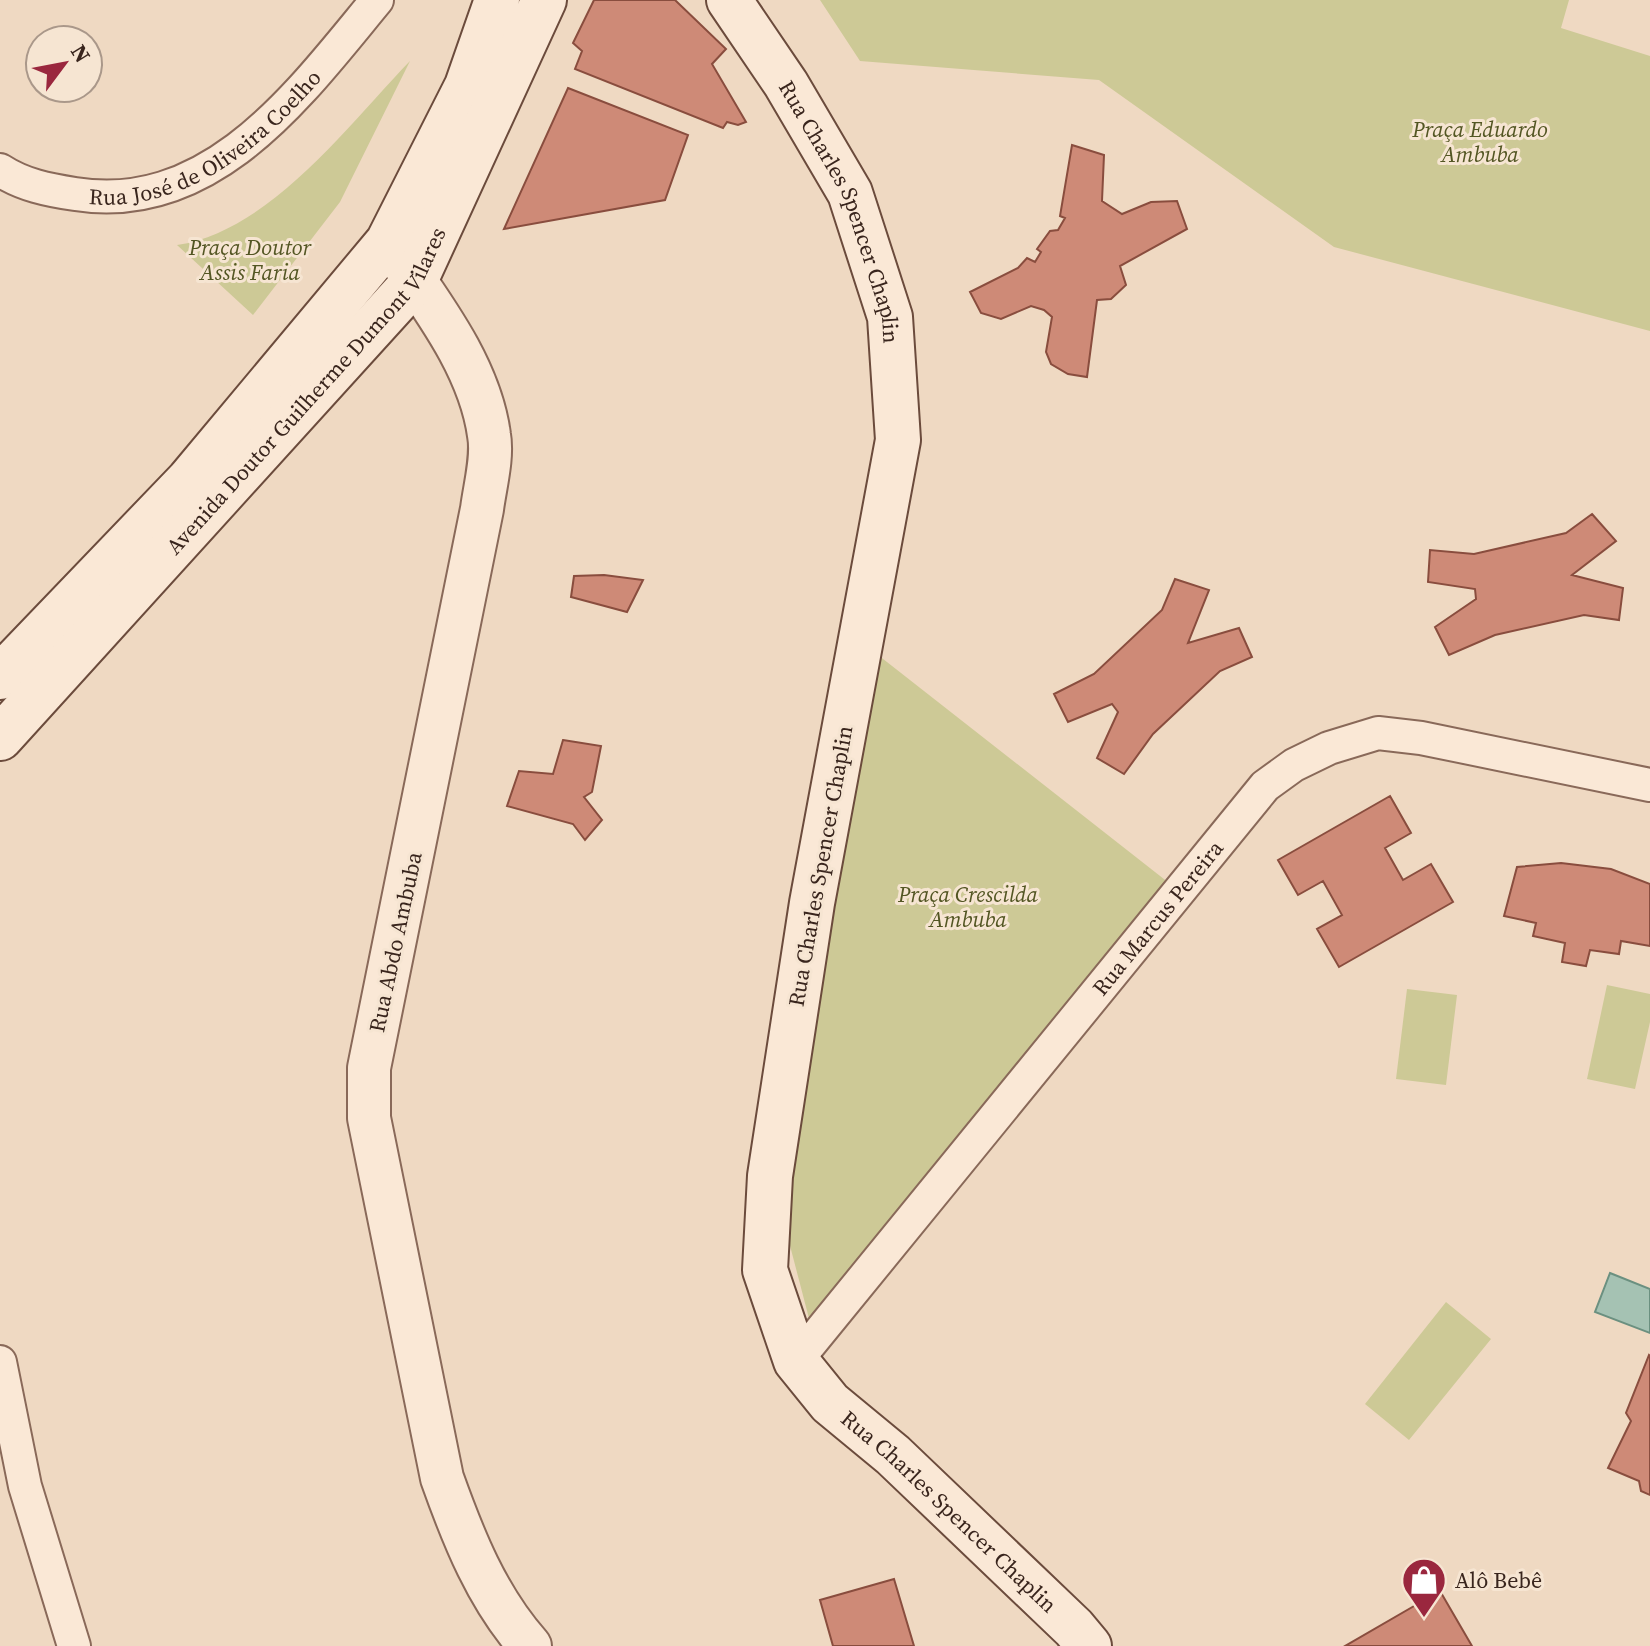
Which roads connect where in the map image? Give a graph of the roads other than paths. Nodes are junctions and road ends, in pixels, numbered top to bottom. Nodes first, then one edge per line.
1 (377, 0) edge
2 (497, 0) edge
3 (544, 0) edge
4 (729, 0) edge
5 (0, 170) edge
6 (388, 242) junction
7 (415, 281) junction
8 (0, 677) edge
9 (0, 738) edge
10 (1650, 785) edge
11 (796, 1361) junction
12 (0, 1362) edge
13 (74, 1646) edge
14 (530, 1646) edge
15 (1089, 1646) edge

1 - 5 street, Rua José de Oliveira Coelho
2 - 6 main road, Avenida Doutor Guilherme Dumont Vilares
3 - 7 main road, Avenida Doutor Guilherme Dumont Vilares
4 - 11 main road, Rua Charles Spencer Chaplin
6 - 7 street, Rua Abdo Ambuba
6 - 8 main road, Avenida Doutor Guilherme Dumont Vilares
7 - 9 main road, Avenida Doutor Guilherme Dumont Vilares
7 - 14 street, Rua Abdo Ambuba
10 - 11 street, Rua Marcus Pereira
11 - 15 main road, Rua Charles Spencer Chaplin
12 - 13 street

